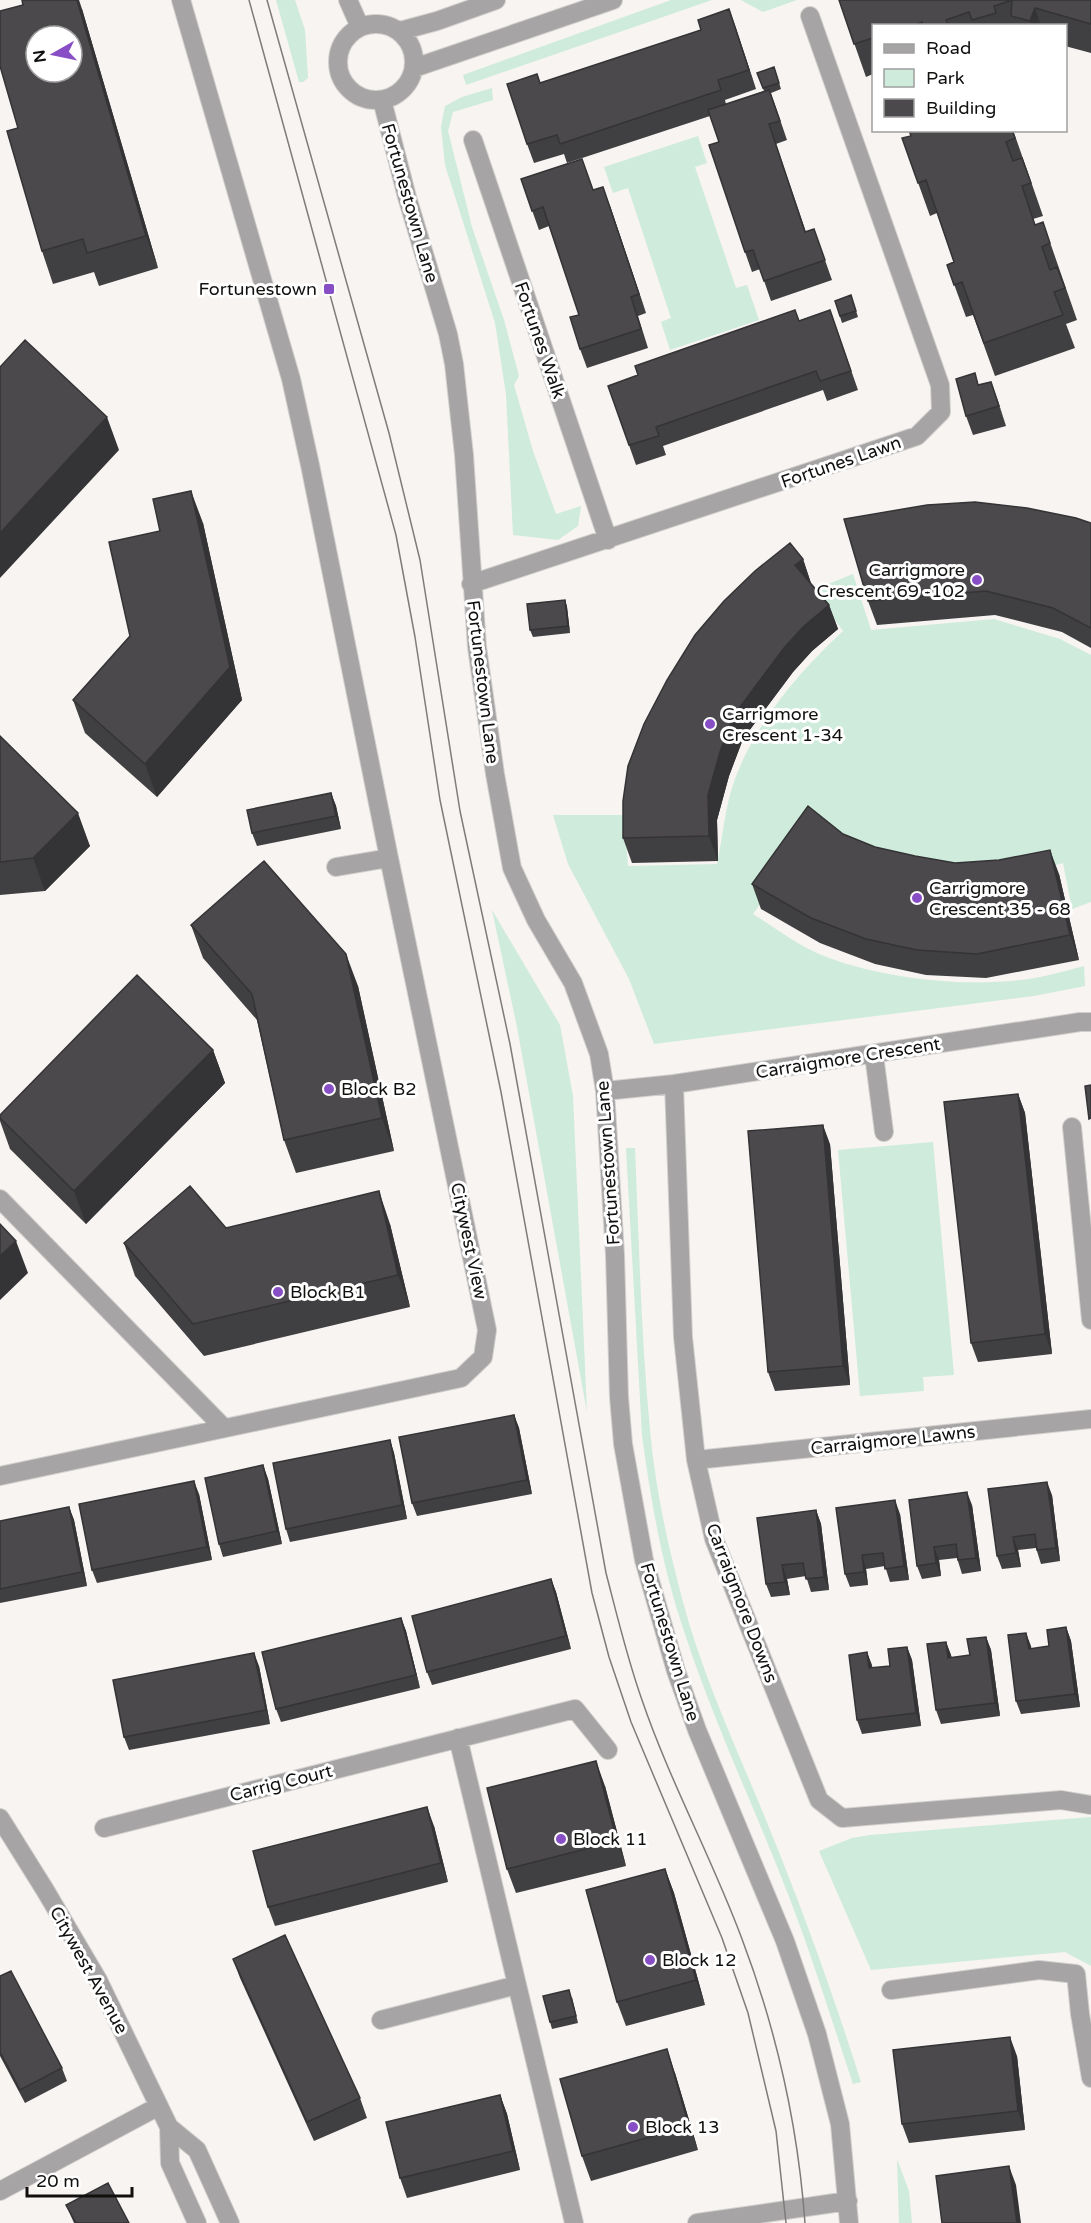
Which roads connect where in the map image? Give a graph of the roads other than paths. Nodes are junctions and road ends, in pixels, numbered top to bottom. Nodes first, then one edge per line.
1 (180, 0) edge
2 (348, 0) edge
3 (496, 0) edge
4 (613, 0) edge
5 (810, 16) dead end
6 (360, 27) junction
7 (400, 31) junction
8 (414, 68) junction
9 (382, 100) junction
10 (473, 140) dead end
11 (608, 540) junction
12 (471, 584) junction
13 (389, 858) junction
14 (336, 867) dead end
15 (1091, 1022) edge
16 (874, 1054) junction
17 (674, 1084) junction
18 (604, 1091) junction
19 (1071, 1127) dead end
20 (884, 1132) dead end
21 (0, 1199) edge
22 (1091, 1320) edge
23 (1091, 1419) edge
24 (224, 1428) junction
25 (696, 1460) junction
26 (0, 1476) edge
27 (458, 1738) junction
28 (608, 1750) dead end
29 (1091, 1804) edge
30 (0, 1818) edge
31 (104, 1828) dead end
32 (517, 1984) junction
33 (891, 1990) dead end
34 (381, 2019) dead end
35 (1091, 2078) edge
36 (159, 2106) junction
37 (169, 2127) junction
38 (0, 2191) edge
39 (848, 2201) junction
40 (197, 2223) edge
41 (230, 2223) edge
42 (574, 2223) edge
43 (697, 2223) edge
44 (849, 2223) edge

1 - 13 street, Citywest View
2 - 6 street
3 - 7 street
4 - 8 street
5 - 11 street, Fortunes Lawn
6 - 7 street
6 - 9 street, Fortunestown Lane
7 - 8 street
8 - 9 street, Fortunestown Lane
9 - 12 street, Fortunestown Lane
10 - 11 street, Fortunes Walk
11 - 12 street, Fortunes Lawn
12 - 18 street, Fortunestown Lane
13 - 14 street
13 - 24 street, Citywest View
15 - 16 street, Carraigmore Crescent
16 - 17 street, Carraigmore Crescent
16 - 20 street
17 - 18 street, Carraigmore Crescent
17 - 25 street, Carraigmore Downs
18 - 39 street, Fortunestown Lane
19 - 22 street
21 - 24 street
23 - 25 street, Carraigmore Lawns
24 - 26 street, Citywest View
25 - 29 street, Carraigmore Downs
27 - 28 street, Carrig Court
27 - 31 street, Carrig Court
27 - 32 street
30 - 36 street, Citywest Avenue
32 - 34 street
32 - 42 street
33 - 35 street
36 - 37 street, Citywest Avenue
36 - 38 street
37 - 40 street, Citywest Avenue
37 - 41 street, Citywest Avenue
39 - 43 street
39 - 44 street, Fortunestown Lane

